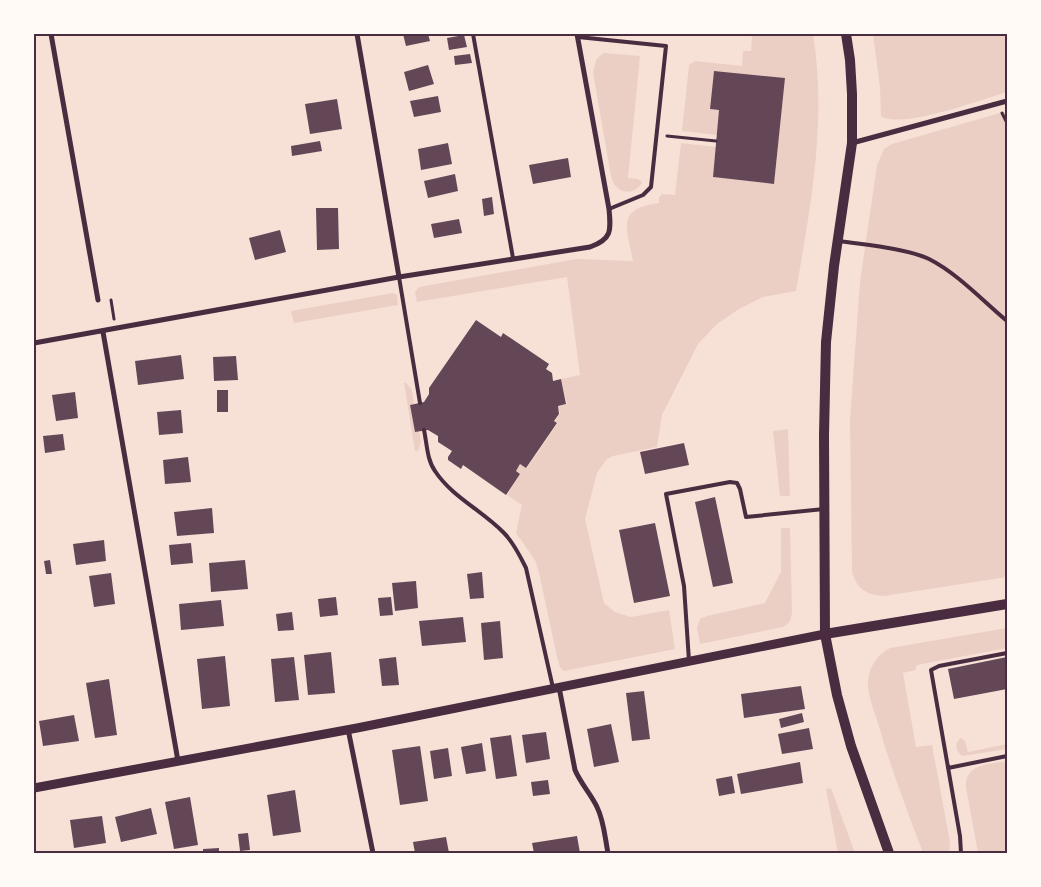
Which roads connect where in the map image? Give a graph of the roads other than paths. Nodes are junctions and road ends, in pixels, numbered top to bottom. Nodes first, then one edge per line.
1 (51, 34) edge
2 (357, 34) edge
3 (472, 34) edge
4 (846, 34) edge
5 (577, 35) edge
6 (1007, 100) edge
7 (852, 143) junction
8 (609, 209) junction
9 (839, 241) junction
10 (512, 258) junction
11 (399, 277) junction
12 (98, 300) dead end
13 (1007, 321) edge
14 (103, 332) junction
15 (34, 343) edge
16 (420, 403) dead end
17 (424, 430) dead end
18 (824, 509) junction
19 (1007, 604) edge
20 (825, 634) junction
21 (1007, 653) edge
22 (689, 662) junction
23 (556, 688) junction
24 (348, 729) junction
25 (1007, 756) edge
26 (178, 761) junction
27 (948, 768) junction
28 (34, 788) edge
29 (373, 853) edge
30 (608, 853) edge
31 (889, 853) edge
32 (961, 853) edge

1 - 12 street
2 - 11 street
3 - 10 lane
4 - 7 main road
5 - 8 street
5 - 8 lane
6 - 7 street
7 - 9 main road
8 - 10 street
9 - 13 lane
9 - 18 main road
10 - 11 street
11 - 14 street
11 - 16 lane
14 - 15 street
14 - 26 street
17 - 23 lane
18 - 20 main road
18 - 22 lane
19 - 20 main road
20 - 22 street
20 - 31 main road
21 - 27 lane
22 - 23 street
23 - 24 street
23 - 30 street
24 - 26 street
24 - 29 street
25 - 27 lane
26 - 28 street
27 - 32 lane

